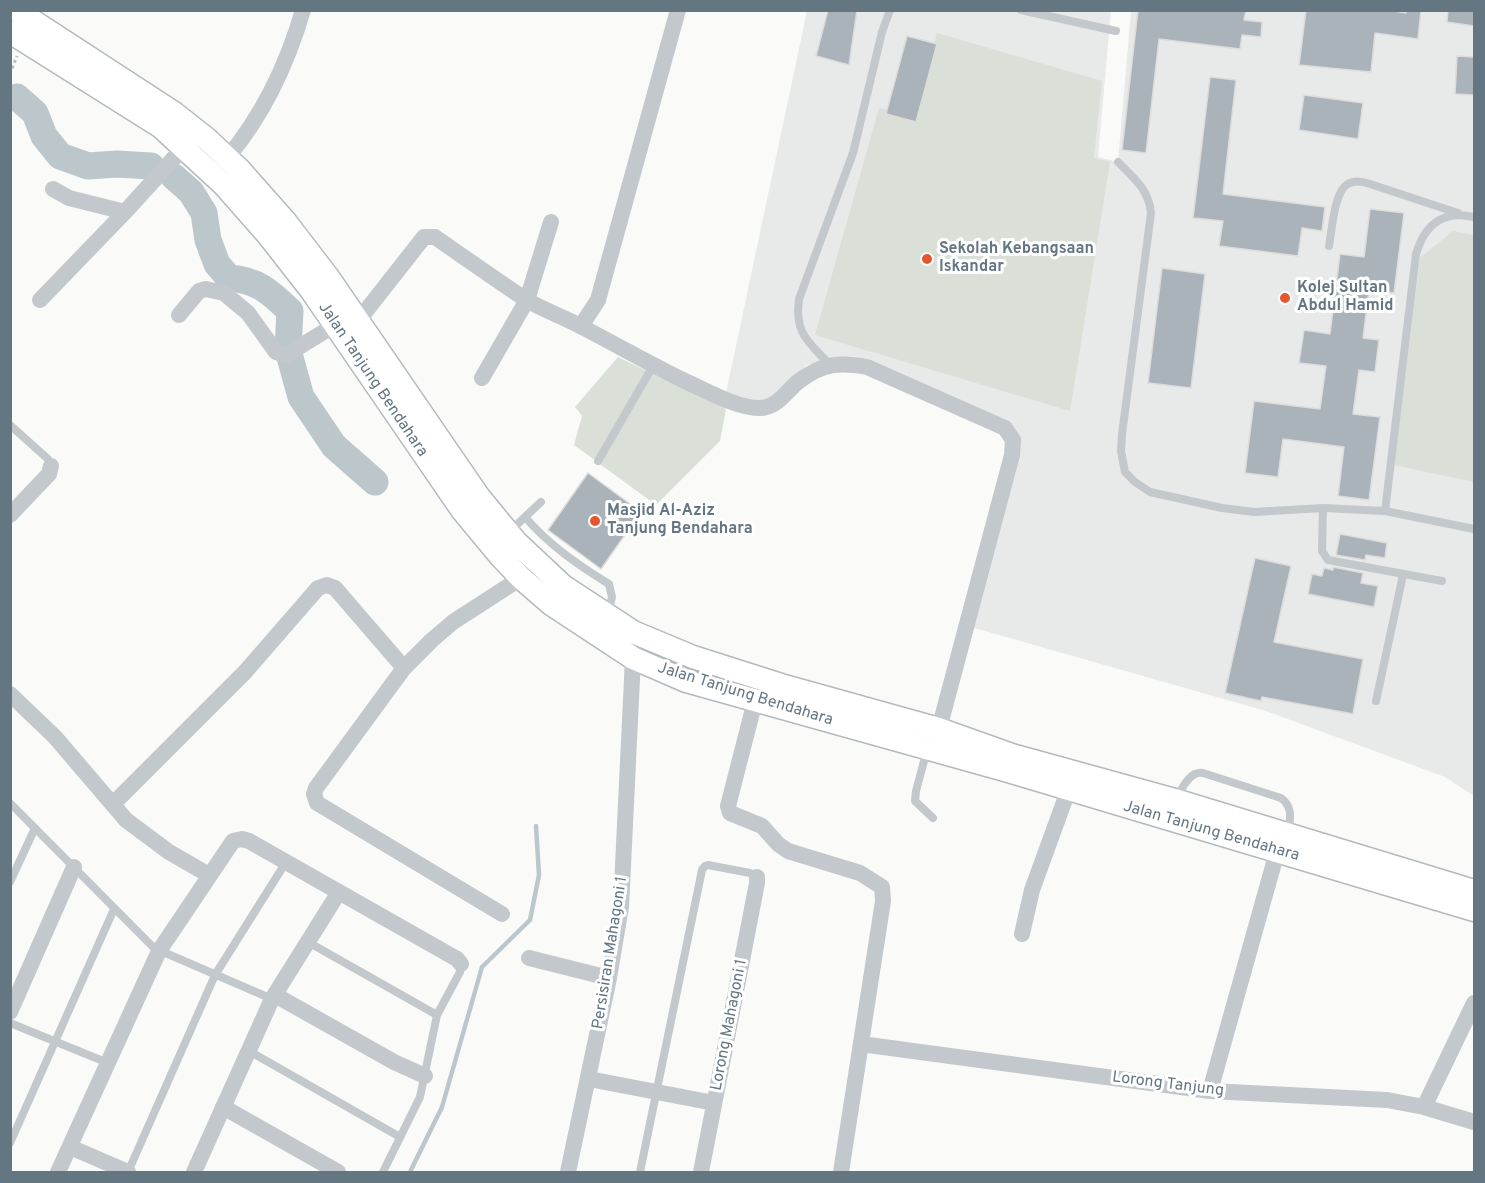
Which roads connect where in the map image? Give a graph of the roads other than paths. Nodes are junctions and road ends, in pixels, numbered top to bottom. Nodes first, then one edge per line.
1 (16, 10) edge
2 (303, 10) edge
3 (678, 10) edge
4 (890, 10) edge
5 (1021, 10) edge
6 (1116, 31) dead end
7 (10, 32) edge
8 (184, 147) junction
9 (227, 158) junction
10 (1119, 162) dead end
11 (53, 189) dead end
12 (125, 212) junction
13 (1458, 213) junction
14 (1474, 217) edge
15 (551, 222) dead end
16 (1329, 246) dead end
17 (40, 300) dead end
18 (527, 300) junction
19 (179, 315) dead end
20 (358, 321) junction
21 (335, 326) junction
22 (581, 326) junction
23 (830, 365) junction
24 (653, 366) junction
25 (482, 378) dead end
26 (11, 426) edge
27 (598, 461) dead end
28 (51, 466) joint
29 (541, 502) dead end
30 (1323, 508) junction
31 (1385, 511) junction
32 (10, 515) edge
33 (525, 517) junction
34 (1474, 529) edge
35 (508, 532) junction
36 (1403, 574) junction
37 (521, 578) junction
38 (1442, 581) dead end
39 (606, 616) junction
40 (633, 658) junction
41 (405, 668) junction
42 (10, 694) edge
43 (756, 701) junction
44 (1376, 701) dead end
45 (939, 729) junction
46 (927, 750) junction
47 (1068, 791) junction
48 (1175, 800) junction
49 (10, 803) edge
50 (113, 804) junction
51 (933, 818) dead end
52 (35, 828) junction
53 (1283, 843) junction
54 (286, 862) junction
55 (74, 867) junction
56 (209, 875) junction
57 (757, 877) joint
58 (10, 882) edge
59 (1474, 891) edge
60 (339, 892) junction
61 (114, 909) junction
62 (1474, 910) edge
63 (502, 914) dead end
64 (1022, 934) dead end
65 (308, 942) junction
66 (159, 951) junction
67 (529, 957) dead end
68 (461, 964) joint
69 (215, 975) junction
70 (609, 978) junction
71 (14, 994) edge
72 (274, 997) junction
73 (1474, 1003) edge
74 (10, 1012) edge
75 (437, 1016) junction
76 (10, 1023) edge
77 (56, 1042) junction
78 (861, 1044) junction
79 (249, 1050) junction
80 (108, 1064) junction
81 (425, 1076) junction
82 (589, 1079) junction
83 (656, 1092) junction
84 (1210, 1092) junction
85 (714, 1103) junction
86 (223, 1107) junction
87 (1424, 1107) junction
88 (1474, 1122) edge
89 (400, 1137) junction
90 (10, 1143) edge
91 (70, 1147) junction
92 (58, 1173) edge
93 (128, 1173) edge
94 (194, 1173) edge
95 (338, 1173) edge
96 (383, 1173) edge
97 (568, 1173) edge
98 (640, 1173) edge
99 (701, 1173) edge
100 (841, 1173) edge

1 - 9 main road, Jalan Tanjung Bendahara
2 - 9 street
3 - 22 street
4 - 23 lane
5 - 6 lane
7 - 8 main road, Jalan Tanjung Bendahara
8 - 12 street
8 - 21 main road, Jalan Tanjung Bendahara
9 - 20 main road, Jalan Tanjung Bendahara
10 - 30 lane
11 - 12 street
12 - 17 street
13 - 14 lane
13 - 16 lane
13 - 31 lane
15 - 18 street
18 - 20 street
18 - 22 street
18 - 25 street
19 - 21 street
20 - 35 main road, Jalan Tanjung Bendahara
21 - 37 main road, Jalan Tanjung Bendahara
22 - 24 street
23 - 24 street
23 - 45 street
24 - 27 lane
26 - 28 lane
28 - 32 street
29 - 33 lane
30 - 31 lane
30 - 36 lane
31 - 34 lane
33 - 35 lane
33 - 39 lane
35 - 39 main road, Jalan Tanjung Bendahara
36 - 38 lane
36 - 44 lane
37 - 40 main road, Jalan Tanjung Bendahara
37 - 41 street
39 - 45 main road, Jalan Tanjung Bendahara
40 - 43 main road, Jalan Tanjung Bendahara
40 - 70 street, Persisiran Mahagoni 1
41 - 50 street
41 - 63 street
42 - 50 street
43 - 46 main road, Jalan Tanjung Bendahara
43 - 78 street
45 - 48 main road, Jalan Tanjung Bendahara
46 - 47 main road, Jalan Tanjung Bendahara
46 - 51 lane
47 - 53 main road, Jalan Tanjung Bendahara
47 - 64 street
48 - 53 main road, Jalan Tanjung Bendahara
48 - 53 lane
49 - 52 lane
50 - 56 street
52 - 55 lane
52 - 58 lane
53 - 59 main road, Jalan Tanjung Bendahara
53 - 62 main road, Jalan Tanjung Bendahara
53 - 84 street
54 - 56 street
54 - 60 street
54 - 69 lane
55 - 61 lane
55 - 71 street
56 - 66 street
57 - 83 lane
57 - 85 street, Lorong Mahagoni 1
60 - 65 street
60 - 68 street
61 - 66 lane
61 - 77 lane
65 - 72 street
65 - 75 lane
66 - 69 lane
66 - 80 street
67 - 70 street
68 - 75 lane
69 - 72 lane
69 - 93 lane
70 - 82 street, Persisiran Mahagoni 1
71 - 74 street
72 - 79 street
72 - 81 street
73 - 87 street
75 - 81 lane
76 - 77 lane
77 - 80 lane
77 - 90 lane
78 - 84 street, Lorong Tanjung
78 - 100 street
79 - 86 street
79 - 89 lane
80 - 91 street
81 - 89 lane
82 - 83 street
82 - 97 street, Persisiran Mahagoni 1
83 - 85 street
83 - 98 lane
84 - 87 street, Lorong Tanjung
85 - 99 street, Lorong Mahagoni 1
86 - 94 street
86 - 95 street
87 - 88 street, Lorong Tanjung
89 - 96 lane
91 - 92 street
91 - 93 street

